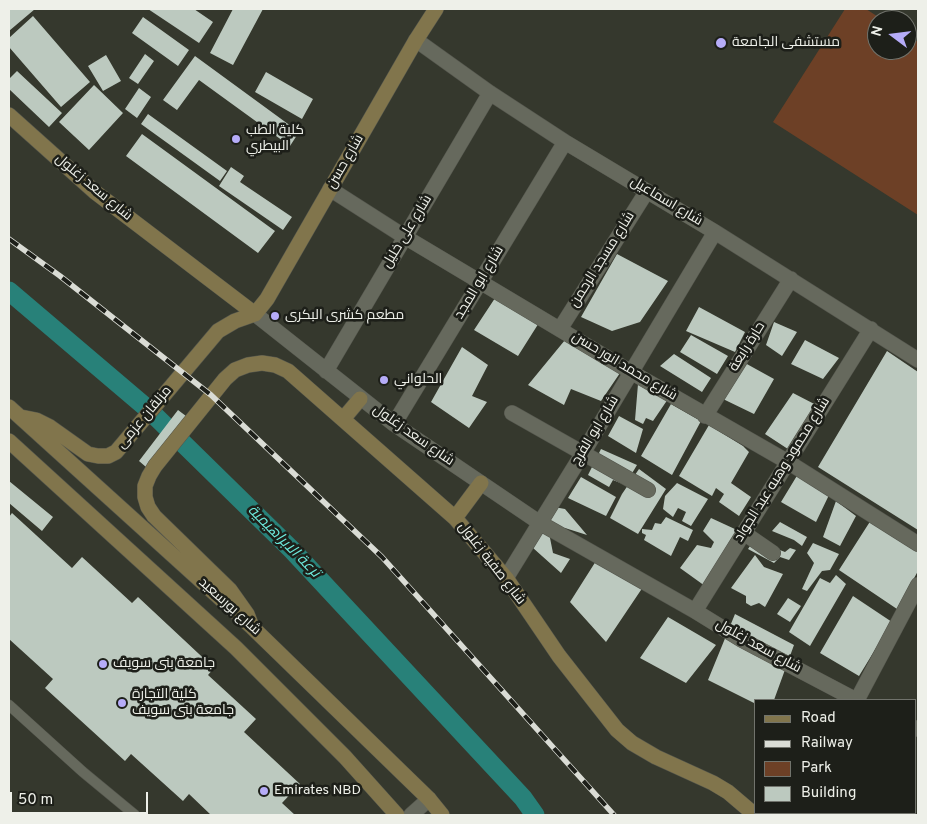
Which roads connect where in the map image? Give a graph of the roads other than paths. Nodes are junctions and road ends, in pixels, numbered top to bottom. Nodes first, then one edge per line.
1 (436, 9) edge
2 (416, 40) junction
3 (490, 93) junction
4 (9, 115) edge
5 (565, 142) junction
6 (330, 189) junction
7 (647, 191) junction
8 (716, 232) junction
9 (405, 237) junction
10 (791, 279) junction
11 (481, 281) junction
12 (255, 314) junction
13 (560, 329) junction
14 (871, 329) junction
15 (918, 360) edge
16 (326, 371) junction
17 (631, 372) junction
18 (360, 398) junction
19 (14, 412) edge
20 (512, 413) dead end
21 (705, 416) junction
22 (343, 419) junction
23 (394, 424) junction
24 (9, 441) edge
25 (583, 453) junction
26 (788, 462) junction
27 (481, 483) junction
28 (648, 490) dead end
29 (455, 518) junction
30 (540, 523) junction
31 (744, 532) junction
32 (918, 544) edge
33 (773, 553) dead end
34 (506, 578) junction
35 (918, 585) edge
36 (695, 612) junction
37 (252, 627) junction
38 (854, 699) edge
39 (857, 699) edge
40 (9, 705) edge
41 (429, 799) junction
42 (135, 815) edge
43 (397, 815) edge
44 (411, 815) edge
45 (442, 815) edge
46 (755, 815) edge

1 - 2 street, شارع حسن
2 - 3 street, شارع اسماعيل
2 - 6 street, شارع حسن
3 - 5 street, شارع اسماعيل
3 - 9 street, شارع على خليل
4 - 12 street, شارع سعد زغلول
5 - 7 street, شارع اسماعيل
5 - 11 street, شارع ابو المجد
6 - 9 street, شارع محمد انور حسن
6 - 12 street, شارع حسن
7 - 8 street, شارع اسماعيل
7 - 13 street, شارع مسجد الرحمن
8 - 10 street, شارع اسماعيل
8 - 17 street, شارع ابو الفرج
9 - 11 street, شارع محمد انور حسن
9 - 16 street, شارع على خليل
10 - 14 street, شارع اسماعيل
10 - 21 street, حارة رابعة
11 - 13 street, شارع محمد انور حسن
11 - 23 street, شارع ابو المجد
12 - 16 street, شارع سعد زغلول
12 - 19 street, مزلقان عزمى
13 - 17 street, شارع محمد انور حسن
14 - 15 street, شارع اسماعيل
14 - 26 street, شارع محمود وهبه عبد الجواد
16 - 18 street, شارع سعد زغلول
17 - 21 street, شارع محمد انور حسن
17 - 25 street, شارع ابو الفرج
18 - 22 street
18 - 23 street, شارع سعد زغلول
19 - 37 street, شارع بورسعيد
20 - 25 street
21 - 26 street, شارع محمد انور حسن
22 - 29 street, شارع صفية زغلول
22 - 37 street, شارع صفية زغلول
23 - 27 street, شارع سعد زغلول
24 - 43 street, شارع بورسعيد
25 - 28 street
25 - 30 street, شارع ابو الفرج
26 - 31 street, شارع محمود وهبه عبد الجواد
26 - 32 street, شارع محمد انور حسن
27 - 29 street
27 - 30 street, شارع سعد زغلول
29 - 34 street, شارع صفية زغلول
30 - 34 street, شارع ابو الفرج
30 - 36 street, شارع سعد زغلول
31 - 33 street
31 - 36 street, شارع محمود وهبه عبد الجواد
34 - 46 street, شارع صفية زغلول
35 - 39 street
36 - 38 street, شارع سعد زغلول
37 - 41 street, شارع بورسعيد
40 - 42 lane
41 - 44 street
41 - 45 street, شارع بورسعيد

